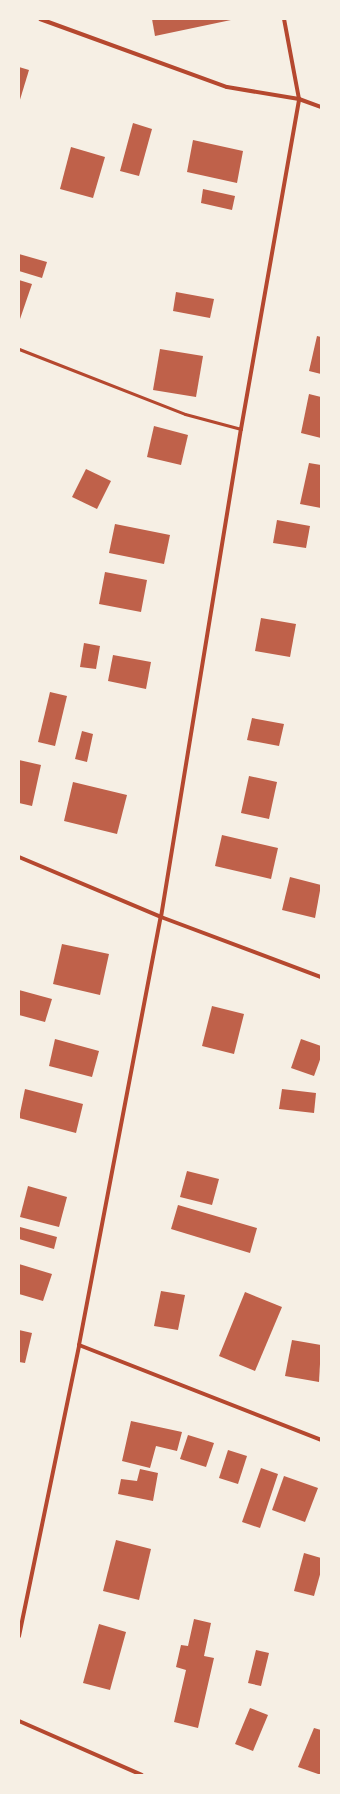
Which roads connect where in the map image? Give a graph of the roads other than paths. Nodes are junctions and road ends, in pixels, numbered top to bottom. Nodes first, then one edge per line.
1 (40, 19) edge
2 (284, 19) edge
3 (299, 99) junction
4 (321, 107) edge
5 (19, 349) edge
6 (241, 429) junction
7 (19, 857) edge
8 (161, 917) junction
9 (321, 977) edge
10 (79, 1345) junction
11 (321, 1440) edge
12 (19, 1636) edge
13 (19, 1721) edge
14 (142, 1775) edge

1 - 3 street
2 - 3 street
3 - 4 street
3 - 6 street
5 - 6 lane
6 - 8 street
7 - 8 street
8 - 9 street
8 - 10 street
10 - 11 street
10 - 12 street
13 - 14 street

